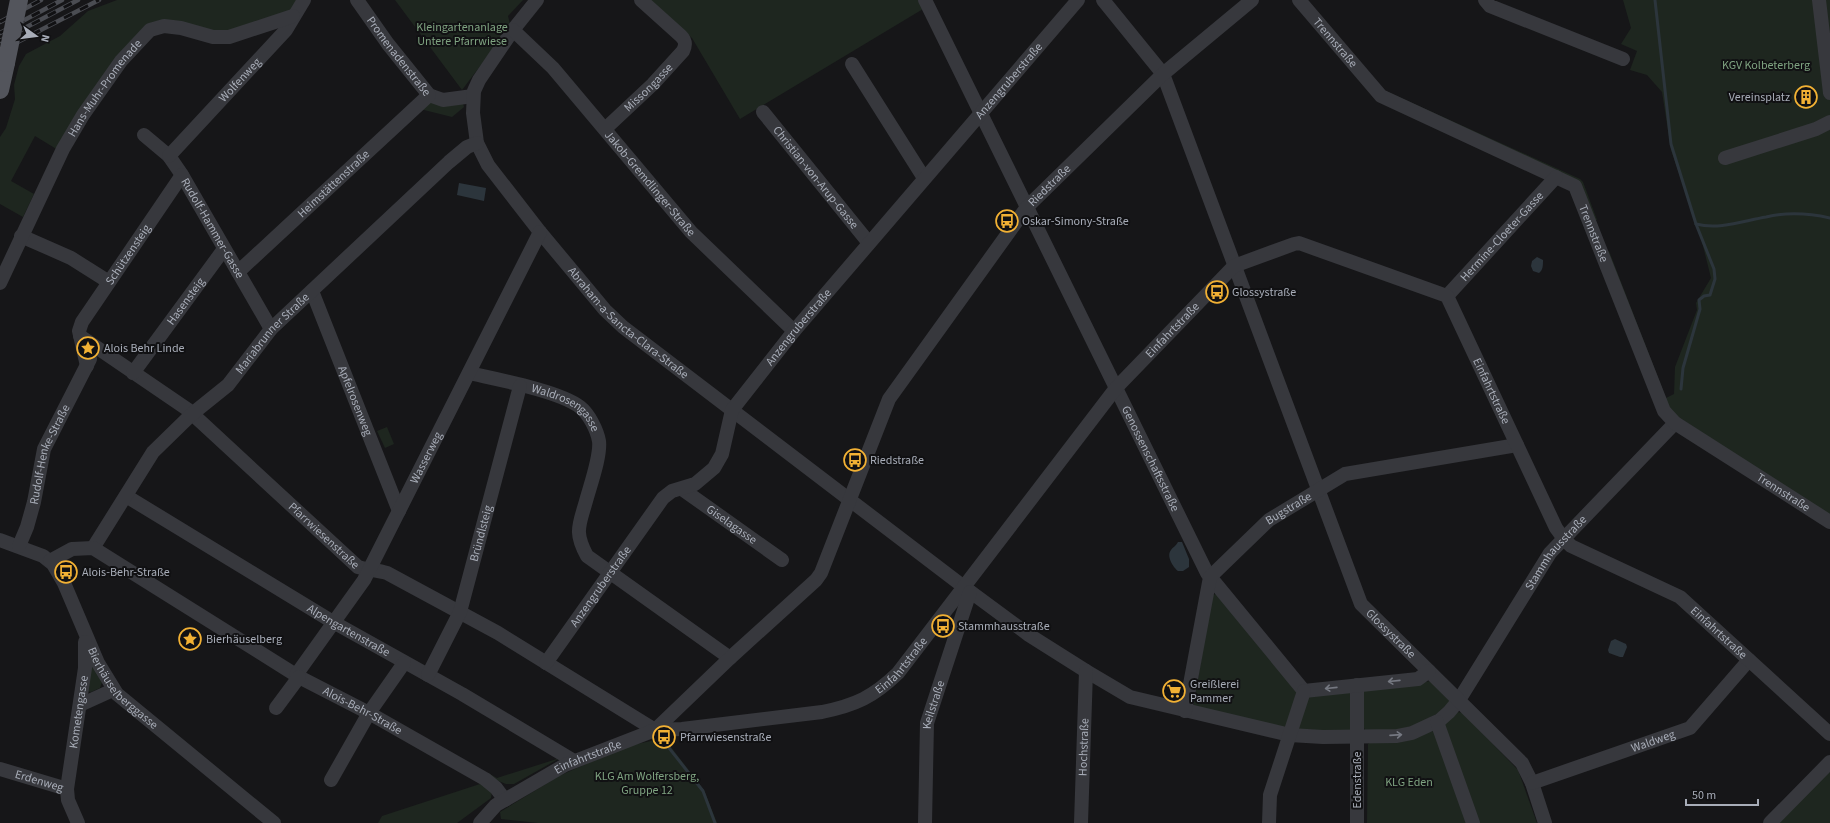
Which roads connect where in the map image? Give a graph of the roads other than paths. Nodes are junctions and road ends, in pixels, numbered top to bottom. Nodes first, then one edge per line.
1 (18, 0) edge
2 (304, 0) edge
3 (357, 0) edge
4 (537, 0) edge
5 (641, 0) edge
6 (925, 0) edge
7 (1078, 0) edge
8 (1103, 0) edge
9 (1252, 0) edge
10 (1299, 0) edge
11 (1485, 0) edge
12 (1819, 0) edge
13 (294, 16) junction
14 (513, 30) junction
15 (1623, 59) dead end
16 (852, 64) dead end
17 (1163, 74) junction
18 (0, 90) edge
19 (1830, 93) edge
20 (429, 95) junction
21 (465, 98) junction
22 (763, 112) dead end
23 (980, 113) junction
24 (1830, 122) edge
25 (605, 129) junction
26 (144, 135) dead end
27 (477, 142) junction
28 (170, 156) junction
29 (1725, 158) dead end
30 (182, 175) junction
31 (1556, 177) junction
32 (924, 178) junction
33 (1027, 207) junction
34 (540, 232) junction
35 (21, 236) junction
36 (868, 242) junction
37 (224, 249) junction
38 (1234, 266) junction
39 (238, 272) junction
40 (110, 282) junction
41 (0, 283) edge
42 (312, 291) junction
43 (1447, 296) junction
44 (271, 330) junction
45 (794, 331) junction
46 (80, 336) junction
47 (97, 347) junction
48 (87, 366) junction
49 (133, 373) junction
50 (469, 373) junction
51 (520, 386) junction
52 (1116, 388) junction
53 (732, 410) junction
54 (192, 414) junction
55 (1675, 423) junction
56 (1517, 445) junction
57 (682, 489) junction
58 (1318, 489) junction
59 (126, 496) junction
60 (849, 499) junction
61 (399, 511) junction
62 (1830, 522) edge
63 (1564, 539) junction
64 (0, 540) edge
65 (19, 546) junction
66 (93, 548) junction
67 (782, 560) dead end
68 (50, 561) junction
69 (369, 571) junction
70 (610, 573) junction
71 (1210, 577) junction
72 (967, 590) junction
73 (460, 612) junction
74 (333, 622) junction
75 (85, 635) junction
76 (730, 658) junction
77 (1749, 660) junction
78 (404, 663) junction
79 (546, 663) junction
80 (1086, 671) junction
81 (1429, 671) junction
82 (428, 675) junction
83 (297, 676) junction
84 (1357, 685) junction
85 (113, 690) junction
86 (1304, 691) junction
87 (1460, 700) junction
88 (80, 705) junction
89 (276, 708) dead end
90 (1185, 711) junction
91 (368, 713) junction
92 (1437, 722) junction
93 (656, 730) junction
94 (1830, 734) edge
95 (1290, 735) junction
96 (1358, 737) junction
97 (574, 761) junction
98 (1830, 762) edge
99 (0, 769) edge
100 (331, 780) dead end
101 (1532, 783) junction
102 (67, 789) junction
103 (505, 800) junction
104 (78, 823) edge
105 (274, 823) edge
106 (479, 823) edge
107 (925, 823) edge
108 (1081, 823) edge
109 (1269, 823) edge
110 (1357, 823) edge
111 (1473, 823) edge
112 (1546, 823) edge
113 (1770, 823) edge

1 - 18 main road, bridge
2 - 13 street, Wolfenweg
3 - 20 street, Promenadenstraße
4 - 14 street
5 - 25 street, Missongasse
6 - 23 street
7 - 23 street, Anzengruberstraße
8 - 17 street, Glossystraße
9 - 17 street, Riedstraße
10 - 31 street, Trennstraße
11 - 15 street
12 - 19 street
13 - 28 street, Wolfenweg
13 - 35 street, Hans-Muhr-Promenade
14 - 21 street
14 - 25 street, Jakob-Gremdlinger-Straße
16 - 32 street
17 - 33 street, Riedstraße
17 - 38 street, Glossystraße
20 - 21 street, Promenadenstraße
20 - 39 street, Heimstättenstraße
21 - 27 street, Abraham-a-Sancta-Clara-Straße
22 - 36 street, Christian-von-Arup-Gasse
23 - 32 street, Anzengruberstraße
23 - 33 street
24 - 29 street
25 - 45 street, Jakob-Gremdlinger-Straße
26 - 28 street, Rudolf-Hammer-Gasse
27 - 34 street, Abraham-a-Sancta-Clara-Straße
27 - 42 street, Mariabrunner Straße
28 - 30 street, Rudolf-Hammer-Gasse
30 - 37 street, Rudolf-Hammer-Gasse
30 - 40 street, Schützensteig
31 - 43 street, Hermine-Cloeter-Gasse
31 - 55 street, Trennstraße
32 - 36 street, Anzengruberstraße
33 - 52 street, Genossenschaftsstraße
33 - 60 street, Riedstraße
34 - 50 street, Wasserweg
34 - 53 street, Abraham-a-Sancta-Clara-Straße
35 - 40 street
35 - 41 street, Hans-Muhr-Promenade
36 - 45 street, Anzengruberstraße
37 - 39 street, Rudolf-Hammer-Gasse
37 - 49 street, Hasensteig
38 - 43 street, Einfahrtstraße
38 - 52 street, Einfahrtstraße
38 - 58 street, Glossystraße
39 - 44 street, Rudolf-Hammer-Gasse
40 - 46 street, Schützensteig
42 - 44 street, Mariabrunner Straße
42 - 61 street, Apfelrosenweg
43 - 56 street, Einfahrtstraße
44 - 54 street, Mariabrunner Straße
45 - 53 street, Anzengruberstraße
46 - 47 street, Pfarrwiesenstraße
46 - 48 street
47 - 48 street, Rudolf-Henke-Straße
47 - 49 street, Pfarrwiesenstraße
48 - 65 street, Rudolf-Henke-Straße
49 - 54 street, Pfarrwiesenstraße
50 - 51 street, Waldrosengasse
50 - 61 street, Wasserweg
51 - 70 street, Waldrosengasse
51 - 73 street, Bründlsteig
52 - 71 street, Genossenschaftsstraße
52 - 72 street, Einfahrtstraße
53 - 57 street, Anzengruberstraße
53 - 60 street, Abraham-a-Sancta-Clara-Straße
54 - 59 street, Mariabrunner Straße
54 - 69 street, Pfarrwiesenstraße
55 - 62 street, Trennstraße
55 - 63 street, Stammhausstraße
56 - 58 street, Bugstraße
56 - 63 street, Einfahrtstraße
57 - 67 street, Giselagasse
57 - 70 street, Anzengruberstraße
58 - 71 street, Bugstraße
58 - 81 street, Glossystraße
59 - 66 street, Mariabrunner Straße
59 - 74 street, Alpengartenstraße
60 - 72 street
60 - 76 street, Riedstraße
61 - 69 street, Wasserweg
63 - 77 street, Einfahrtstraße
63 - 87 street, Stammhausstraße
64 - 65 street, Bierhäuselberggasse
65 - 68 street, Bierhäuselberggasse
66 - 68 street
66 - 83 street, Alois-Behr-Straße
68 - 75 street, Bierhäuselberggasse
69 - 73 street, Pfarrwiesenstraße
69 - 74 street, Wasserweg
70 - 76 street, Waldrosengasse
70 - 79 street, Anzengruberstraße
71 - 86 street, Genossenschaftsstraße
71 - 90 street
72 - 80 street
72 - 93 street, Einfahrtstraße
72 - 107 street, Keilstraße
73 - 79 street, Pfarrwiesenstraße
73 - 82 street, Bründlsteig
74 - 78 street, Alpengartenstraße
74 - 83 street, Wasserweg
75 - 85 street, Bierhäuselberggasse
75 - 88 street, Kometengasse
76 - 93 street, Riedstraße
77 - 94 street, Einfahrtstraße
77 - 101 street, Waldweg
78 - 82 street, Alpengartenstraße
78 - 91 street
79 - 93 street, Pfarrwiesenstraße
80 - 90 street
80 - 108 street, Hochstraße
81 -> 84 street
81 - 87 street, Glossystraße
82 - 97 street, Alpengartenstraße
83 - 89 street, Wasserweg
83 - 91 street, Alois-Behr-Straße
84 -> 86 street
84 - 96 street, Edenstraße
85 - 88 street
85 - 105 street, Bierhäuselberggasse
86 - 95 street
87 - 92 street, Stammhausstraße
87 - 101 street, Glossystraße
88 - 102 street, Kometengasse
90 - 95 street
91 - 100 street
91 - 103 street, Alois-Behr-Straße
96 -> 92 street, Stammhausstraße
92 - 111 street
93 - 97 street, Einfahrtstraße
95 - 96 street, Stammhausstraße
95 - 109 street
96 - 110 street, Edenstraße
97 - 103 street, Einfahrtstraße
98 - 113 street
99 - 102 street, Erdenweg
101 - 112 street, Glossystraße
102 - 104 street, Erdenweg
103 - 106 street, Einfahrtstraße

